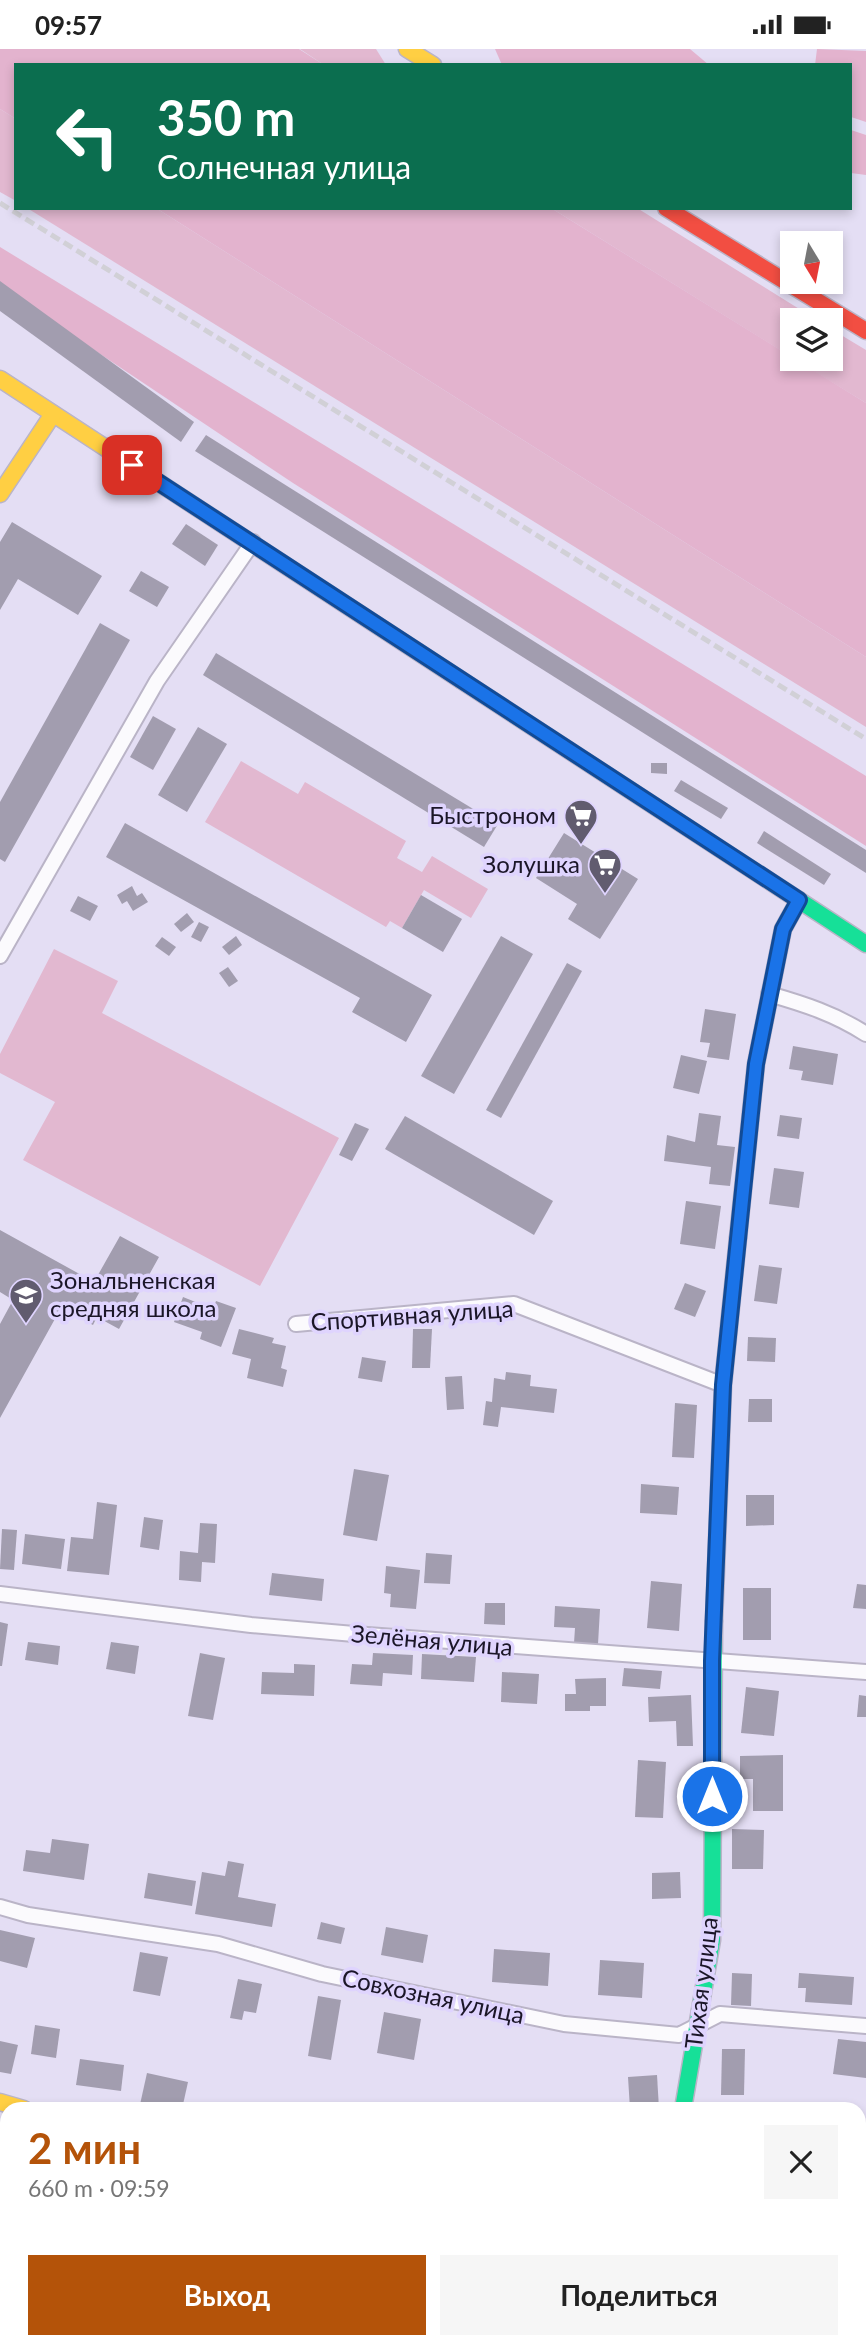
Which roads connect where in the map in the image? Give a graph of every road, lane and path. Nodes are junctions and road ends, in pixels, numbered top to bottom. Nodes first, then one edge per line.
1 (407, 49) edge
2 (430, 63) edge
3 (669, 210) edge
4 (866, 331) edge
5 (0, 379) edge
6 (53, 414) junction
7 (0, 494) edge
8 (253, 542) junction
9 (799, 900) junction
10 (866, 944) edge
11 (0, 956) edge
12 (769, 994) junction
13 (866, 1034) edge
14 (296, 1324) dead end
15 (723, 1385) junction
16 (0, 1594) edge
17 (712, 1661) junction
18 (866, 1672) edge
19 (0, 1907) edge
20 (700, 2024) junction
21 (866, 2026) edge
22 (684, 2102) edge

1 - 2 street
3 - 4 street
5 - 6 street
6 - 7 street
6 - 8 street
8 - 9 street
8 - 11 street
9 - 10 street
9 - 12 street, Тихая улица
12 - 13 street
12 - 15 street, Тихая улица
14 - 15 street, Спортивная улица
15 - 17 street, Тихая улица
16 - 17 street, Зелёная улица
17 - 18 street, Зелёная улица
17 - 20 street, Тихая улица
19 - 20 street, Совхозная улица
20 - 21 street, Совхозная улица
20 - 22 street, Тихая улица

